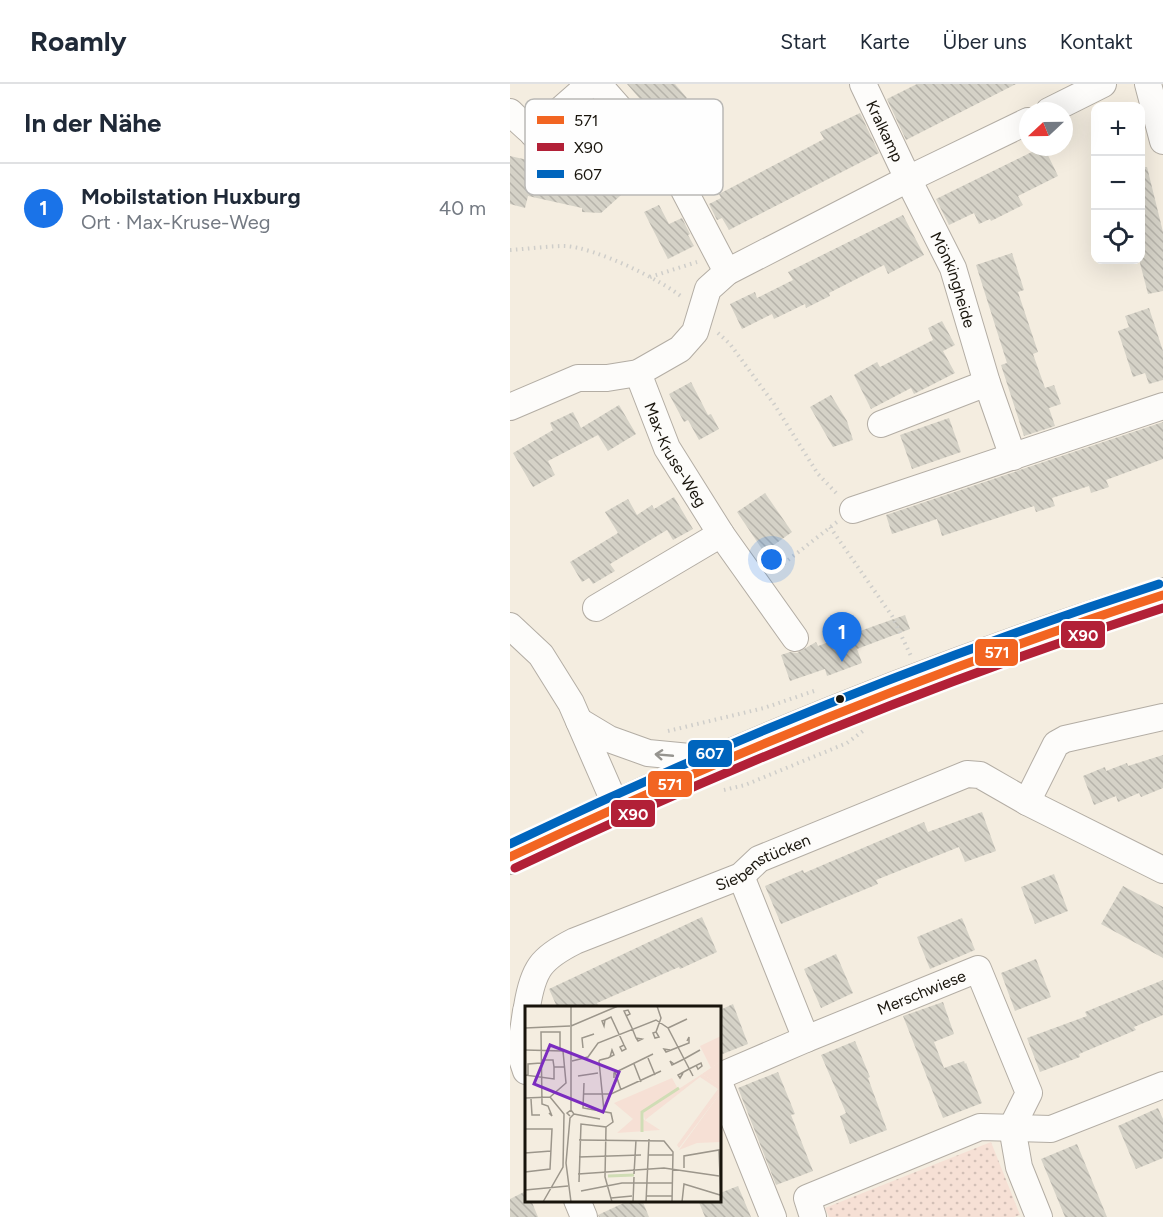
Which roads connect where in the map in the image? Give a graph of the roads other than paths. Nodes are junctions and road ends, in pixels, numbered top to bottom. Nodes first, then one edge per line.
1 (590, 84) edge
2 (598, 84) edge
3 (863, 84) edge
4 (1103, 84) edge
5 (1148, 84) edge
6 (573, 99) edge
7 (611, 99) edge
8 (1067, 102) edge
9 (510, 112) edge
10 (1019, 125) edge
11 (525, 127) edge
12 (1163, 141) edge
13 (908, 179) junction
14 (687, 195) edge
15 (722, 262) junction
16 (638, 372) junction
17 (987, 383) junction
18 (1163, 406) edge
19 (510, 407) edge
20 (881, 424) dead end
21 (1013, 458) junction
22 (853, 510) road end
23 (721, 534) junction
24 (1163, 595) edge
25 (596, 608) dead end
26 (510, 626) edge
27 (795, 638) dead end
28 (1163, 717) edge
29 (579, 721) junction
30 (722, 760) junction
31 (1027, 802) junction
32 (616, 806) junction
33 (510, 857) edge
34 (1163, 870) edge
35 (741, 876) junction
36 (527, 1006) edge
37 (525, 1022) edge
38 (806, 1039) junction
39 (519, 1060) edge
40 (722, 1075) edge
41 (1163, 1085) edge
42 (722, 1090) edge
43 (1012, 1127) junction
44 (579, 1202) edge
45 (584, 1217) edge
46 (772, 1217) edge
47 (813, 1217) edge
48 (1039, 1217) edge

1 - 6 street
2 - 7 street
3 - 13 street, Kralkamp
4 - 8 street
5 - 12 street
9 - 11 street
10 - 13 street
13 - 15 street
13 - 17 street, Mönkingheide
14 - 15 street
15 - 16 street
16 - 19 street
16 - 23 street, Max-Kruse-Weg
17 - 20 street
17 - 21 street, Mönkingheide
18 - 21 street
21 - 22 street
23 - 25 street
23 - 27 street, Max-Kruse-Weg
24 - 30 main road
26 - 29 street
28 - 31 street
30 -> 29 street
29 - 32 street
30 - 32 main road
31 - 34 street, Siebenstücken
31 - 35 street, Siebenstücken
32 - 33 main road
35 - 36 street, Siebenstücken
35 - 38 street
37 - 39 street, Siebenstücken
38 - 40 street, Merschwiese
38 - 43 street, Merschwiese
41 - 43 street
42 - 46 street
43 - 47 street
43 - 48 street
44 - 45 street

